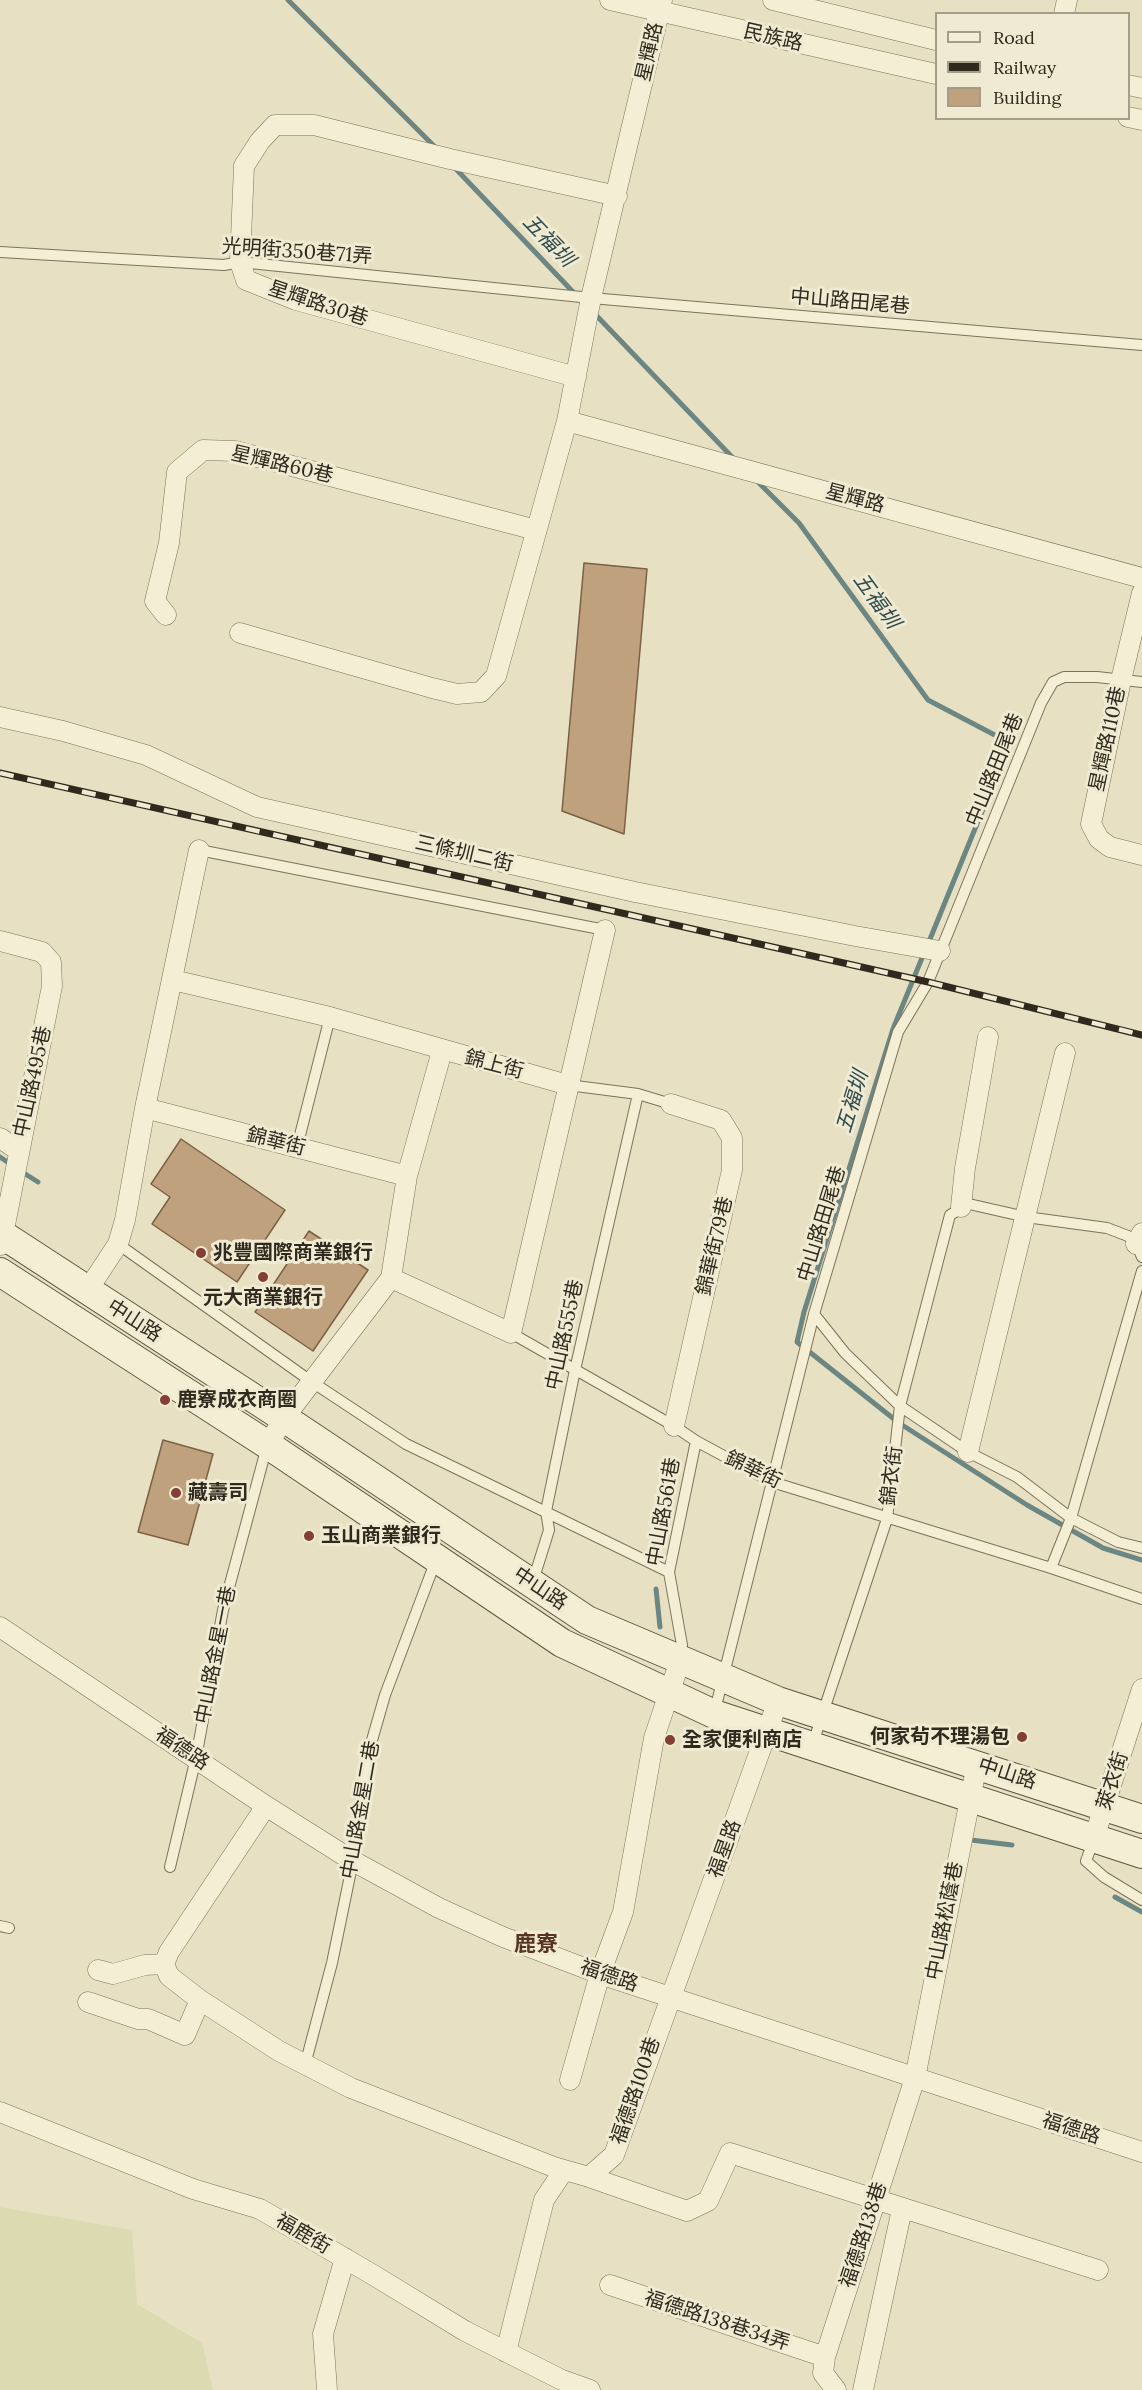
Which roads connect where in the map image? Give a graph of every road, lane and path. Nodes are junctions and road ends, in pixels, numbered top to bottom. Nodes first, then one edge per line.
1 (610, 0) edge
2 (773, 0) edge
3 (660, 6) edge
4 (935, 40) edge
5 (935, 75) edge
6 (617, 196) junction
7 (0, 252) edge
8 (240, 262) junction
9 (591, 298) junction
10 (1142, 345) edge
11 (576, 377) junction
12 (567, 421) junction
13 (536, 530) junction
14 (1142, 578) edge
15 (1142, 593) edge
16 (166, 615) dead end
17 (240, 633) dead end
18 (1120, 680) junction
19 (1142, 682) edge
20 (0, 717) edge
21 (199, 850) joint
22 (1142, 855) edge
23 (605, 930) joint
24 (0, 941) edge
25 (931, 949) junction
26 (172, 980) junction
27 (330, 1017) junction
28 (988, 1037) dead end
29 (442, 1051) junction
30 (1065, 1053) dead end
31 (568, 1085) junction
32 (638, 1094) junction
33 (670, 1104) joint
34 (145, 1108) junction
35 (0, 1138) edge
36 (297, 1147) junction
37 (19, 1150) junction
38 (407, 1176) junction
39 (961, 1208) junction
40 (1026, 1217) junction
41 (1, 1239) edge
42 (118, 1244) junction
43 (1140, 1245) edge
44 (1142, 1271) edge
45 (0, 1272) edge
46 (391, 1278) junction
47 (87, 1291) junction
48 (814, 1314) junction
49 (511, 1334) junction
50 (575, 1370) junction
51 (312, 1382) junction
52 (900, 1406) junction
53 (284, 1418) junction
54 (674, 1426) junction
55 (696, 1441) junction
56 (268, 1445) junction
57 (968, 1452) junction
58 (772, 1482) junction
59 (546, 1511) junction
60 (1071, 1518) junction
61 (887, 1519) junction
62 (1142, 1548) edge
63 (436, 1560) junction
64 (1051, 1568) junction
65 (669, 1572) junction
66 (532, 1584) junction
67 (1142, 1599) edge
68 (0, 1626) edge
69 (680, 1661) junction
70 (723, 1679) junction
71 (1142, 1689) edge
72 (670, 1695) junction
73 (778, 1701) junction
74 (714, 1714) junction
75 (823, 1714) junction
76 (768, 1731) junction
77 (812, 1746) junction
78 (196, 1758) junction
79 (976, 1764) junction
80 (969, 1798) junction
81 (266, 1806) junction
82 (1105, 1806) junction
83 (1142, 1819) edge
84 (1094, 1838) junction
85 (1142, 1854) edge
86 (353, 1862) junction
87 (170, 1867) dead end
88 (1142, 1900) edge
89 (164, 1964) junction
90 (98, 1970) dead end
91 (600, 1974) junction
92 (670, 1996) junction
93 (200, 2000) junction
94 (88, 2002) dead end
95 (305, 2065) junction
96 (915, 2078) junction
97 (570, 2080) dead end
98 (0, 2112) edge
99 (1142, 2152) edge
100 (564, 2170) junction
101 (589, 2177) junction
102 (876, 2201) junction
103 (902, 2209) junction
104 (345, 2258) junction
105 (1098, 2270) dead end
106 (610, 2285) dead end
107 (506, 2352) junction
108 (825, 2357) junction
109 (327, 2390) edge
110 (590, 2390) edge
111 (836, 2390) edge
112 (863, 2390) edge

1 - 3 street, 民族路
2 - 4 street, 民族路
3 - 5 street, 民族路
3 - 6 street, 星輝路
6 - 8 street
6 - 9 street, 星輝路
7 - 8 lane, 光明街350巷71弄
8 - 9 lane, 光明街350巷71弄
8 - 11 street, 星輝路30巷
9 - 10 lane, 中山路田尾巷
9 - 11 street, 星輝路
11 - 12 street, 星輝路
12 - 13 street, 星輝路
12 - 14 street, 星輝路
13 - 16 street, 星輝路60巷
13 - 17 street, 星輝路
15 - 18 street, 星輝路110巷
18 - 19 lane, 中山路田尾巷
18 - 22 street, 星輝路110巷
18 - 25 lane, 中山路田尾巷
20 - 25 street, 三條圳二街
21 - 23 lane
21 - 26 street
23 - 31 street
24 - 37 street, 中山路495巷
25 - 48 lane, 中山路田尾巷
26 - 27 street, 錦上街
26 - 34 street
27 - 29 street, 錦上街
27 - 36 lane
28 - 39 street, 錦衣街
29 - 31 street, 錦上街
29 - 38 street
30 - 40 street
31 - 32 lane
31 - 49 street
32 - 33 lane
32 - 50 lane, 中山路555巷
33 - 54 street, 錦華街79巷
34 - 36 street, 錦華街
34 - 42 street
35 - 37 street
36 - 38 street, 錦華街
37 - 41 street, 中山路495巷
38 - 46 street
39 - 40 lane
39 - 52 lane, 錦衣街
40 - 43 lane
40 - 57 street
41 - 47 street, 中山路
42 - 47 street
42 - 51 lane
44 - 60 lane
45 - 56 street, 中山路
46 - 49 street, 錦華街
46 - 51 street
47 - 53 street, 中山路
48 - 52 lane
48 - 58 lane, 中山路田尾巷
49 - 50 lane, 錦華街
50 - 54 lane, 錦華街
50 - 59 lane, 中山路555巷
51 - 53 street
51 - 59 lane
52 - 57 lane
52 - 61 lane, 錦衣街
53 - 56 street
53 - 66 street, 中山路
54 - 55 lane, 錦華街
55 - 58 lane, 錦華街
55 - 65 lane, 中山路561巷
56 - 63 street, 中山路
56 - 78 lane, 中山路金星一巷
57 - 60 lane
58 - 61 lane, 錦華街
58 - 70 lane, 中山路田尾巷
59 - 65 lane
59 - 66 lane, 中山路555巷
60 - 62 lane
60 - 64 lane
61 - 64 lane, 錦華街
61 - 75 lane, 錦衣街
63 - 72 street, 中山路
63 - 86 lane, 中山路金星二巷
64 - 67 lane, 錦華街
65 - 69 lane, 中山路561巷
66 - 69 street, 中山路
68 - 78 street, 福德路
69 - 70 street, 中山路
69 - 72 street
70 - 73 street, 中山路
70 - 74 lane, 中山路田尾巷
71 - 82 street, 萊衣街
72 - 74 street, 中山路
72 - 91 street
73 - 75 street, 中山路
73 - 76 street, 福星路
74 - 76 street, 中山路
75 - 77 lane, 錦衣街
75 - 79 street, 中山路
76 - 77 street, 中山路
76 - 92 street, 福星路
77 - 80 street, 中山路
78 - 81 street, 福德路
78 - 87 lane, 中山路金星一巷
79 - 80 street, 中山路松蔭巷
79 - 82 street, 中山路
80 - 84 street, 中山路
80 - 96 street, 中山路松蔭巷
81 - 86 street, 福德路
81 - 89 street
82 - 83 street, 中山路
82 - 84 street, 萊衣街
84 - 85 street, 中山路
84 - 88 lane
86 - 91 street, 福德路
86 - 95 lane, 中山路金星二巷
89 - 90 street
89 - 93 street
91 - 92 street, 福德路
91 - 97 street
92 - 96 street, 福德路
92 - 101 street, 福德路100巷
93 - 94 street
93 - 95 street
95 - 100 street
96 - 99 street, 福德路
96 - 102 street, 福德路138巷
98 - 104 street, 福鹿街
100 - 101 street
100 - 107 street
101 - 102 street
102 - 103 street
102 - 108 street, 福德路138巷
103 - 105 street
103 - 112 street
104 - 107 street, 福鹿街
104 - 109 street
106 - 108 street, 福德路138巷34弄
107 - 110 street, 福鹿街
108 - 111 street

